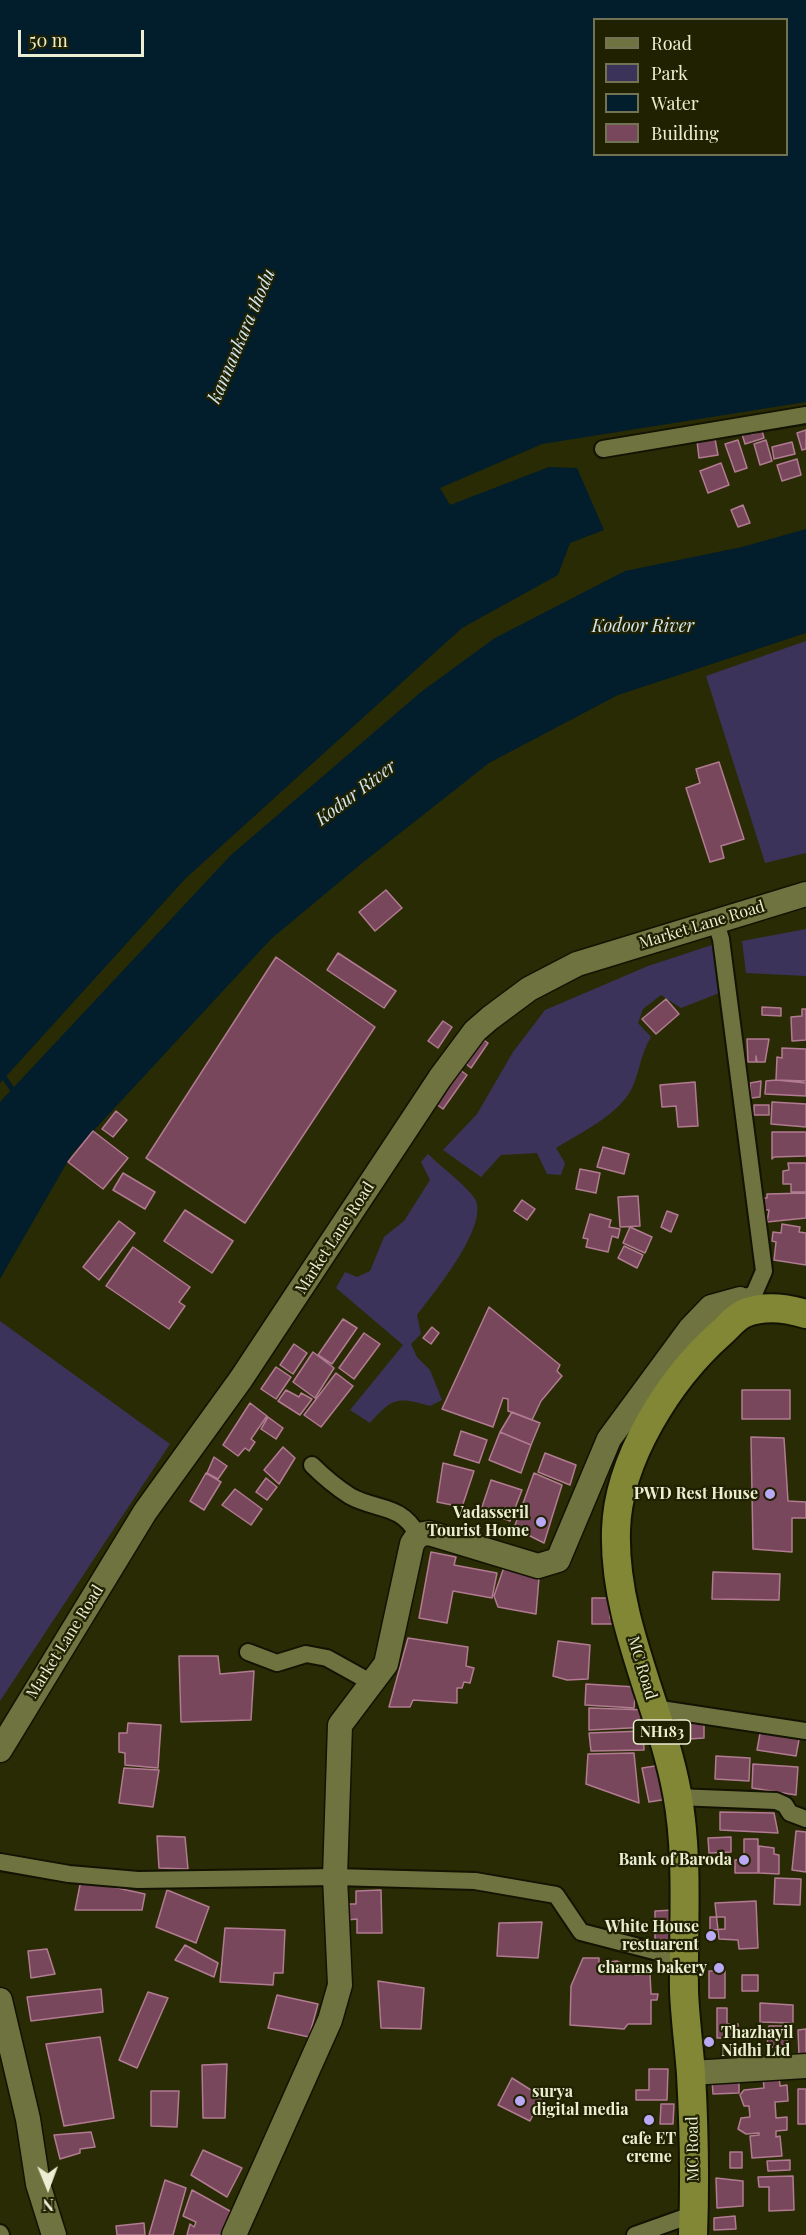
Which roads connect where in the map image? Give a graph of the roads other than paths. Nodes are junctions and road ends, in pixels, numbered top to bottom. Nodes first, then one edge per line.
1 (806, 415) edge
2 (603, 448) dead end
3 (806, 894) edge
4 (715, 920) junction
5 (743, 1306) junction
6 (806, 1314) edge
7 (312, 1465) dead end
8 (418, 1535) junction
9 (248, 1652) dead end
10 (372, 1683) junction
11 (654, 1708) junction
12 (806, 1731) edge
13 (0, 1750) edge
14 (677, 1797) junction
15 (806, 1819) edge
16 (0, 1862) edge
17 (335, 1877) junction
18 (685, 1959) junction
19 (0, 2000) edge
20 (3, 2027) edge
21 (806, 2066) edge
22 (691, 2073) junction
23 (693, 2225) edge
24 (54, 2235) edge
25 (234, 2235) edge
26 (635, 2235) edge

1 - 2 street
3 - 4 main road, Market Lane Road
4 - 5 street
4 - 13 main road, Market Lane Road
5 - 6 highway
5 - 8 main road
5 - 11 highway, MC Road / NH183
7 - 8 street
8 - 10 main road
9 - 10 street
10 - 17 main road
11 - 12 street
11 - 14 highway, MC Road / NH183
14 - 15 street
14 - 18 highway, MC Road / NH183
16 - 17 street
17 - 18 street
17 - 25 main road
18 - 22 highway, MC Road / NH183
19 - 20 main road
20 - 24 main road
21 - 22 main road
22 - 23 highway, MC Road / NH183
23 - 26 street

